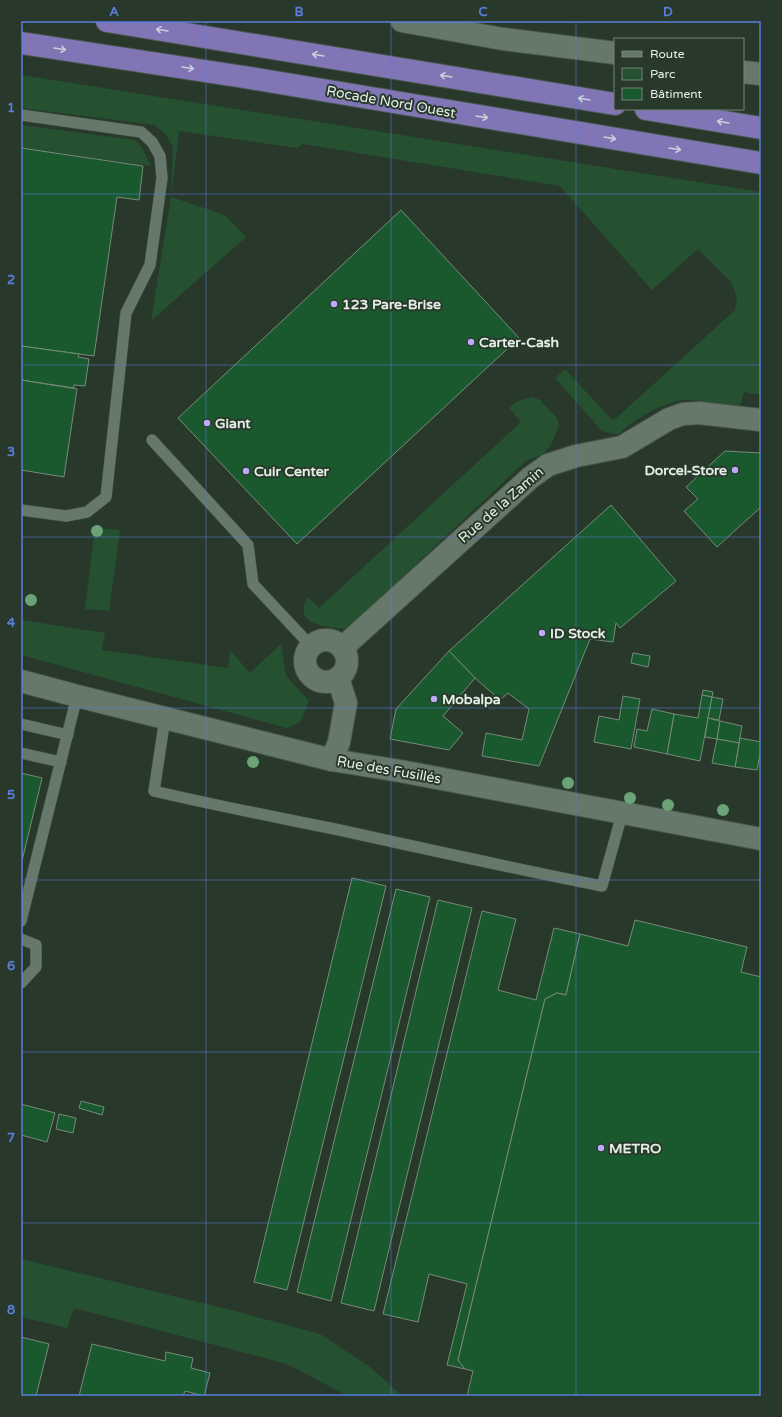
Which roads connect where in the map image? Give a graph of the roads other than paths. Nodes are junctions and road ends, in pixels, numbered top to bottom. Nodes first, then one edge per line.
1 (107, 21) edge
2 (402, 21) edge
3 (21, 43) edge
4 (614, 53) edge
5 (744, 72) edge
6 (761, 74) edge
7 (614, 104) edge
8 (652, 110) edge
9 (21, 115) edge
10 (761, 128) edge
11 (761, 163) edge
12 (761, 420) edge
13 (152, 440) dead end
14 (21, 510) edge
15 (311, 646) junction
16 (342, 648) junction
17 (338, 678) junction
18 (21, 681) edge
19 (78, 696) junction
20 (164, 718) junction
21 (21, 724) edge
22 (68, 735) junction
23 (21, 753) edge
24 (332, 760) junction
25 (61, 762) junction
26 (622, 814) junction
27 (761, 840) edge
28 (21, 921) edge
29 (21, 939) edge
30 (21, 983) edge

7 -> 1 highway
2 - 4 street
3 -> 11 highway, Rocade Nord Ouest
5 - 6 street
10 -> 8 highway
9 - 14 lane
12 - 16 street, Rue de la Zamin
13 - 15 lane
15 - 16 street
15 - 17 street
16 - 17 street
17 - 24 street
18 - 19 street, Rue des Fusillés
19 - 20 street, Rue des Fusillés
19 - 22 lane
20 - 24 street, Rue des Fusillés
20 - 26 lane
21 - 22 lane
22 - 25 lane
23 - 25 lane
24 - 26 street, Rue des Fusillés
25 - 28 lane
26 - 27 street, Rue des Fusillés
29 - 30 lane

